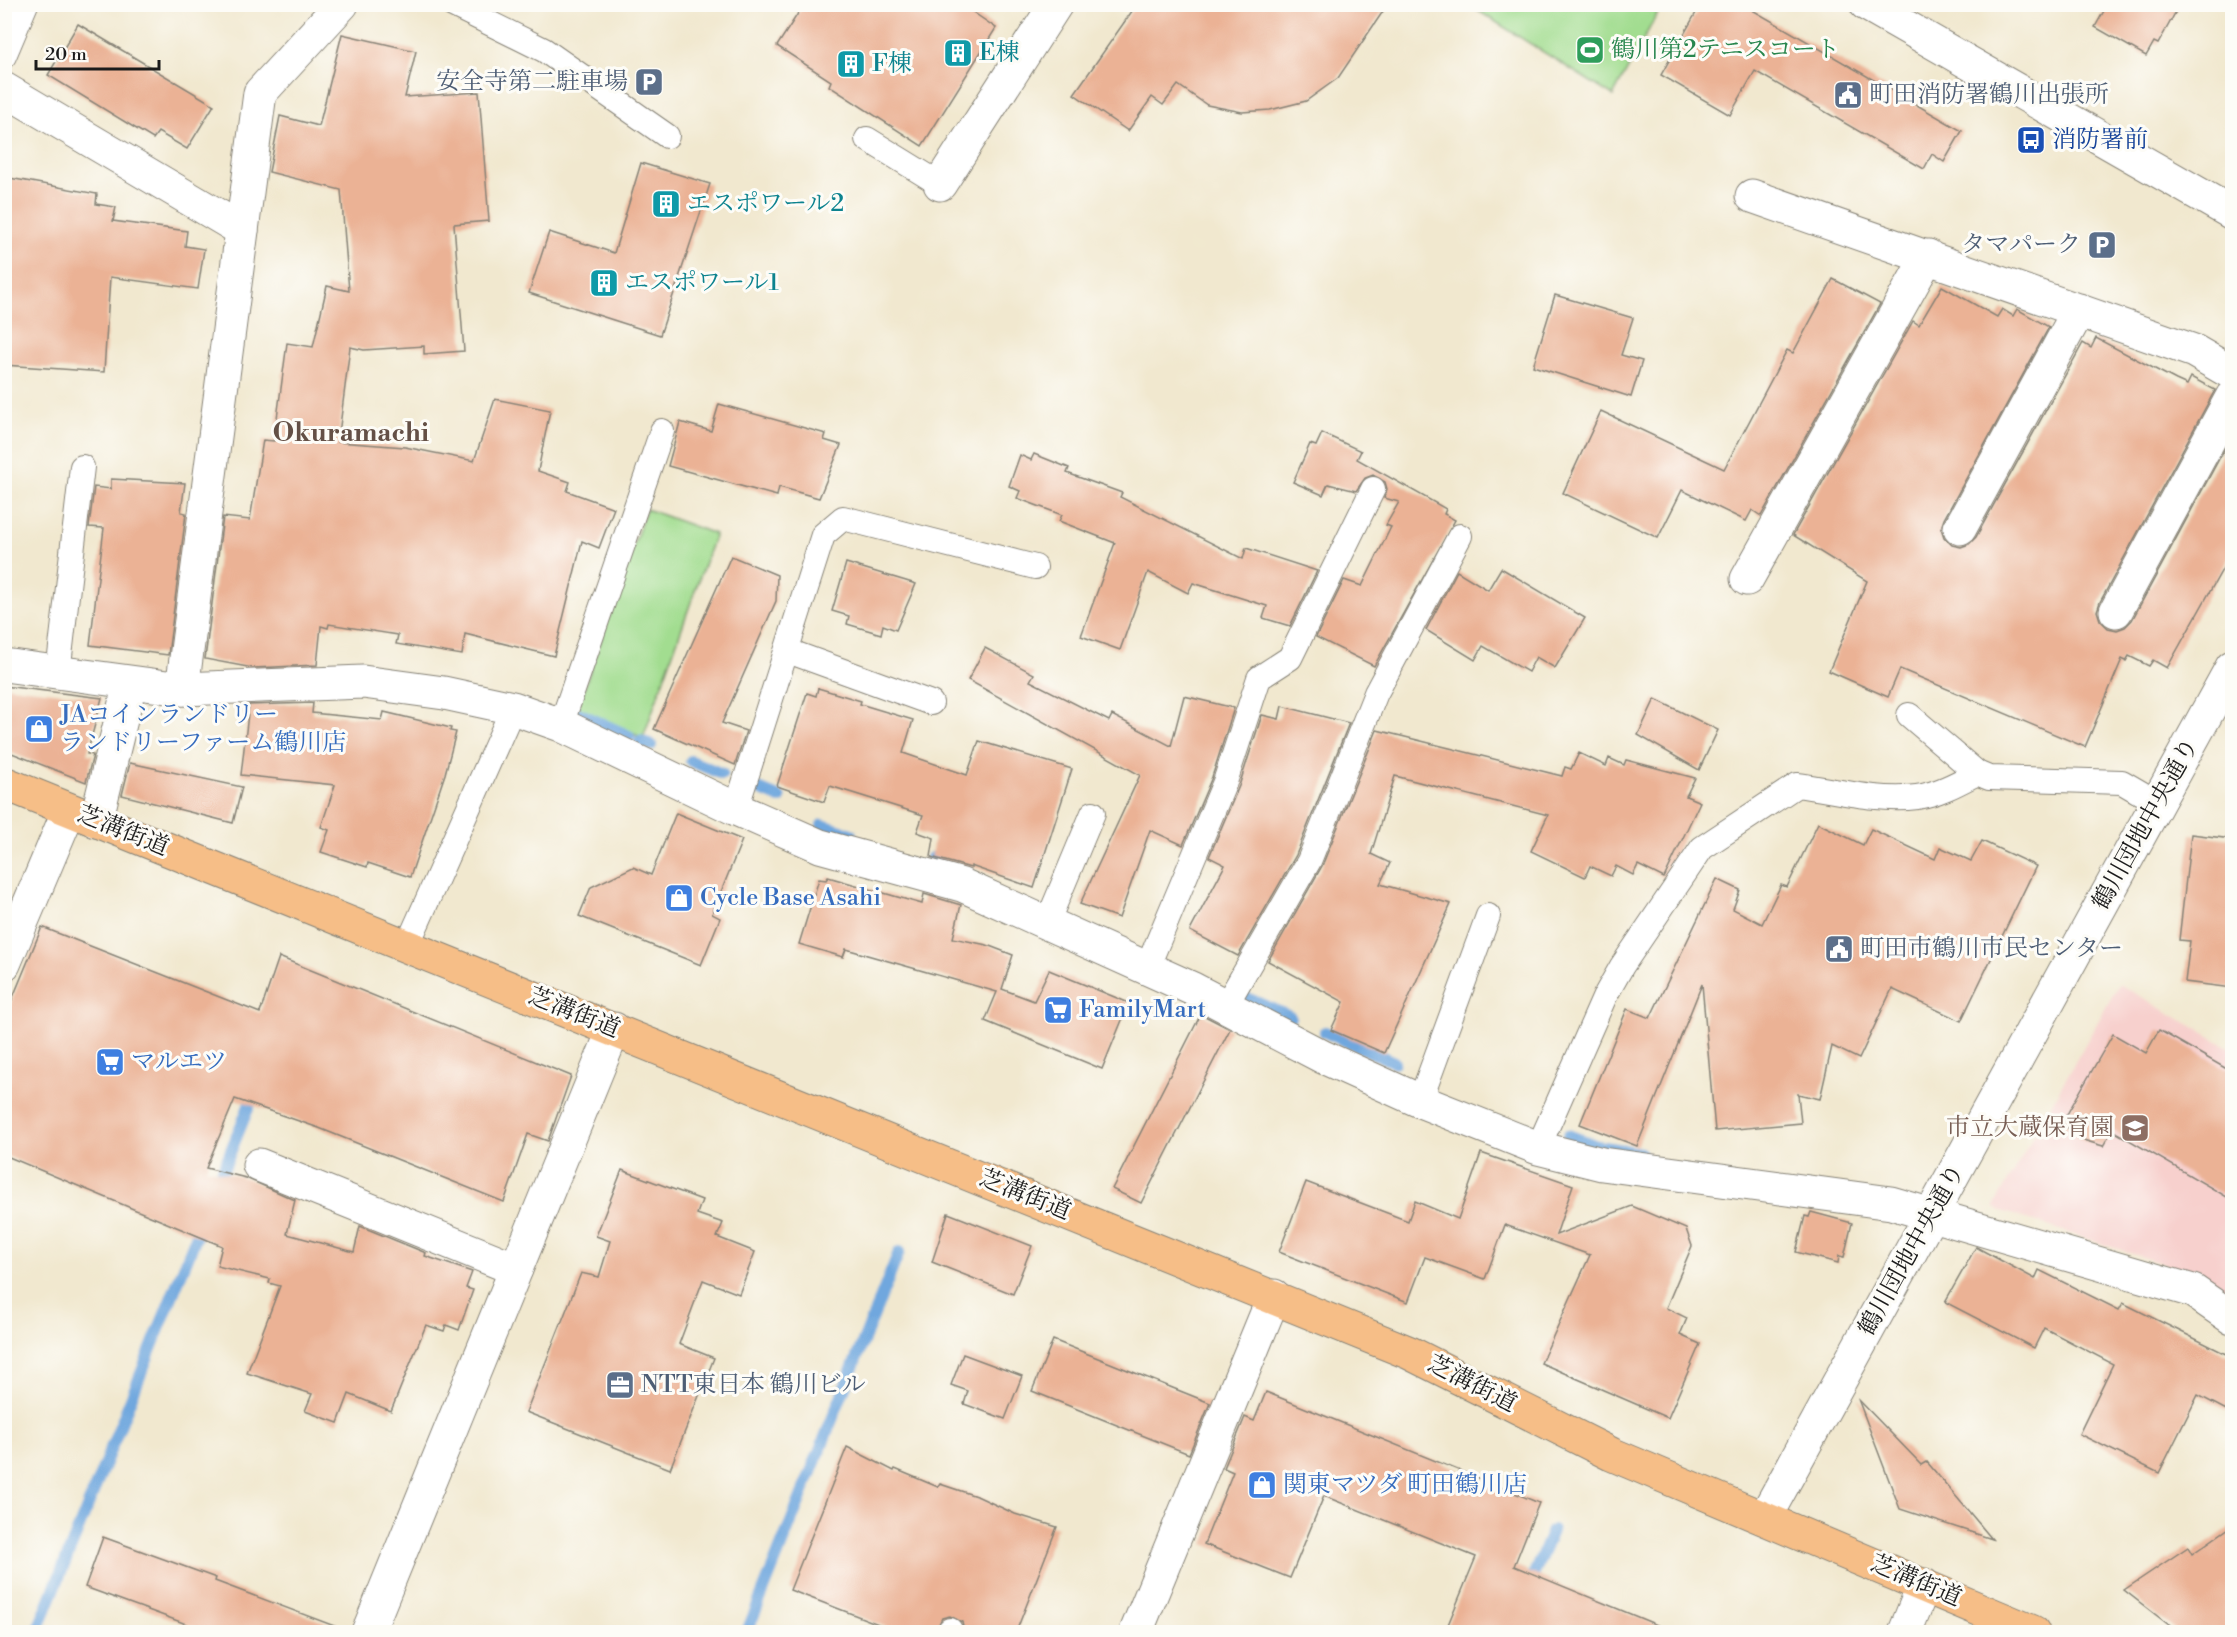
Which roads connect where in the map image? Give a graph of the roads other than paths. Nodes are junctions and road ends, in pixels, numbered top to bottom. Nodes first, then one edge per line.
1 (26, 4) edge
2 (342, 4) edge
3 (450, 4) edge
4 (1056, 4) edge
5 (1866, 4) edge
6 (4, 56) edge
7 (4, 89) edge
8 (667, 135) dead end
9 (867, 139) dead end
10 (940, 184) joint
11 (1752, 196) dead end
12 (2232, 213) edge
13 (242, 230) junction
14 (1928, 256) junction
15 (2079, 310) junction
16 (2232, 373) edge
17 (2232, 397) edge
18 (662, 430) dead end
19 (82, 467) dead end
20 (1373, 489) dead end
21 (1960, 528) dead end
22 (1460, 536) dead end
23 (1035, 567) dead end
24 (1747, 579) dead end
25 (2116, 611) dead end
26 (788, 651) junction
27 (4, 665) edge
28 (2232, 667) edge
29 (58, 673) junction
30 (130, 683) junction
31 (182, 689) junction
32 (931, 703) dead end
33 (513, 708) junction
34 (1909, 715) dead end
35 (561, 725) junction
36 (1977, 773) junction
37 (4, 783) edge
38 (2158, 803) junction
39 (736, 809) junction
40 (1093, 813) dead end
41 (83, 815) junction
42 (1488, 916) dead end
43 (1047, 923) junction
44 (407, 945) junction
45 (4, 964) edge
46 (1147, 968) junction
47 (1226, 1005) junction
48 (614, 1029) junction
49 (1420, 1101) junction
50 (1538, 1148) junction
51 (259, 1165) dead end
52 (1932, 1215) junction
53 (516, 1269) junction
54 (1274, 1296) junction
55 (2232, 1318) edge
56 (1765, 1517) junction
57 (1924, 1585) junction
58 (368, 1632) edge
59 (1136, 1632) edge
60 (1905, 1632) edge
61 (2033, 1632) edge

1 - 6 lane
2 - 13 street
3 - 8 lane
4 - 10 street
5 - 12 street
7 - 13 street
9 - 10 lane
11 - 14 street
13 - 31 street
14 - 15 street
14 - 24 street
15 - 16 street
15 - 21 street
17 - 25 street
18 - 35 lane
19 - 29 lane
20 - 46 lane
22 - 47 lane
23 - 26 lane
26 - 32 lane
26 - 39 lane
27 - 29 street
28 - 38 street, 鶴川団地中央通り
29 - 30 street
30 - 31 street
30 - 41 street
31 - 33 street
33 - 35 street
33 - 44 lane
34 - 36 lane
35 - 39 street
36 - 38 lane
36 - 50 lane
37 - 41 main road, 芝溝街道
38 - 52 street, 鶴川団地中央通り
39 - 43 street
40 - 43 lane
41 - 44 main road, 芝溝街道
41 - 45 street
42 - 49 lane
43 - 46 street
44 - 48 main road, 芝溝街道
46 - 47 street
47 - 49 street
48 - 53 street
48 - 54 main road, 芝溝街道
49 - 50 street
50 - 52 street
51 - 53 street
52 - 55 street
52 - 56 street, 鶴川団地中央通り
53 - 58 street
54 - 56 main road, 芝溝街道
54 - 59 street
56 - 57 main road, 芝溝街道
57 - 60 street
57 - 61 main road, 芝溝街道

